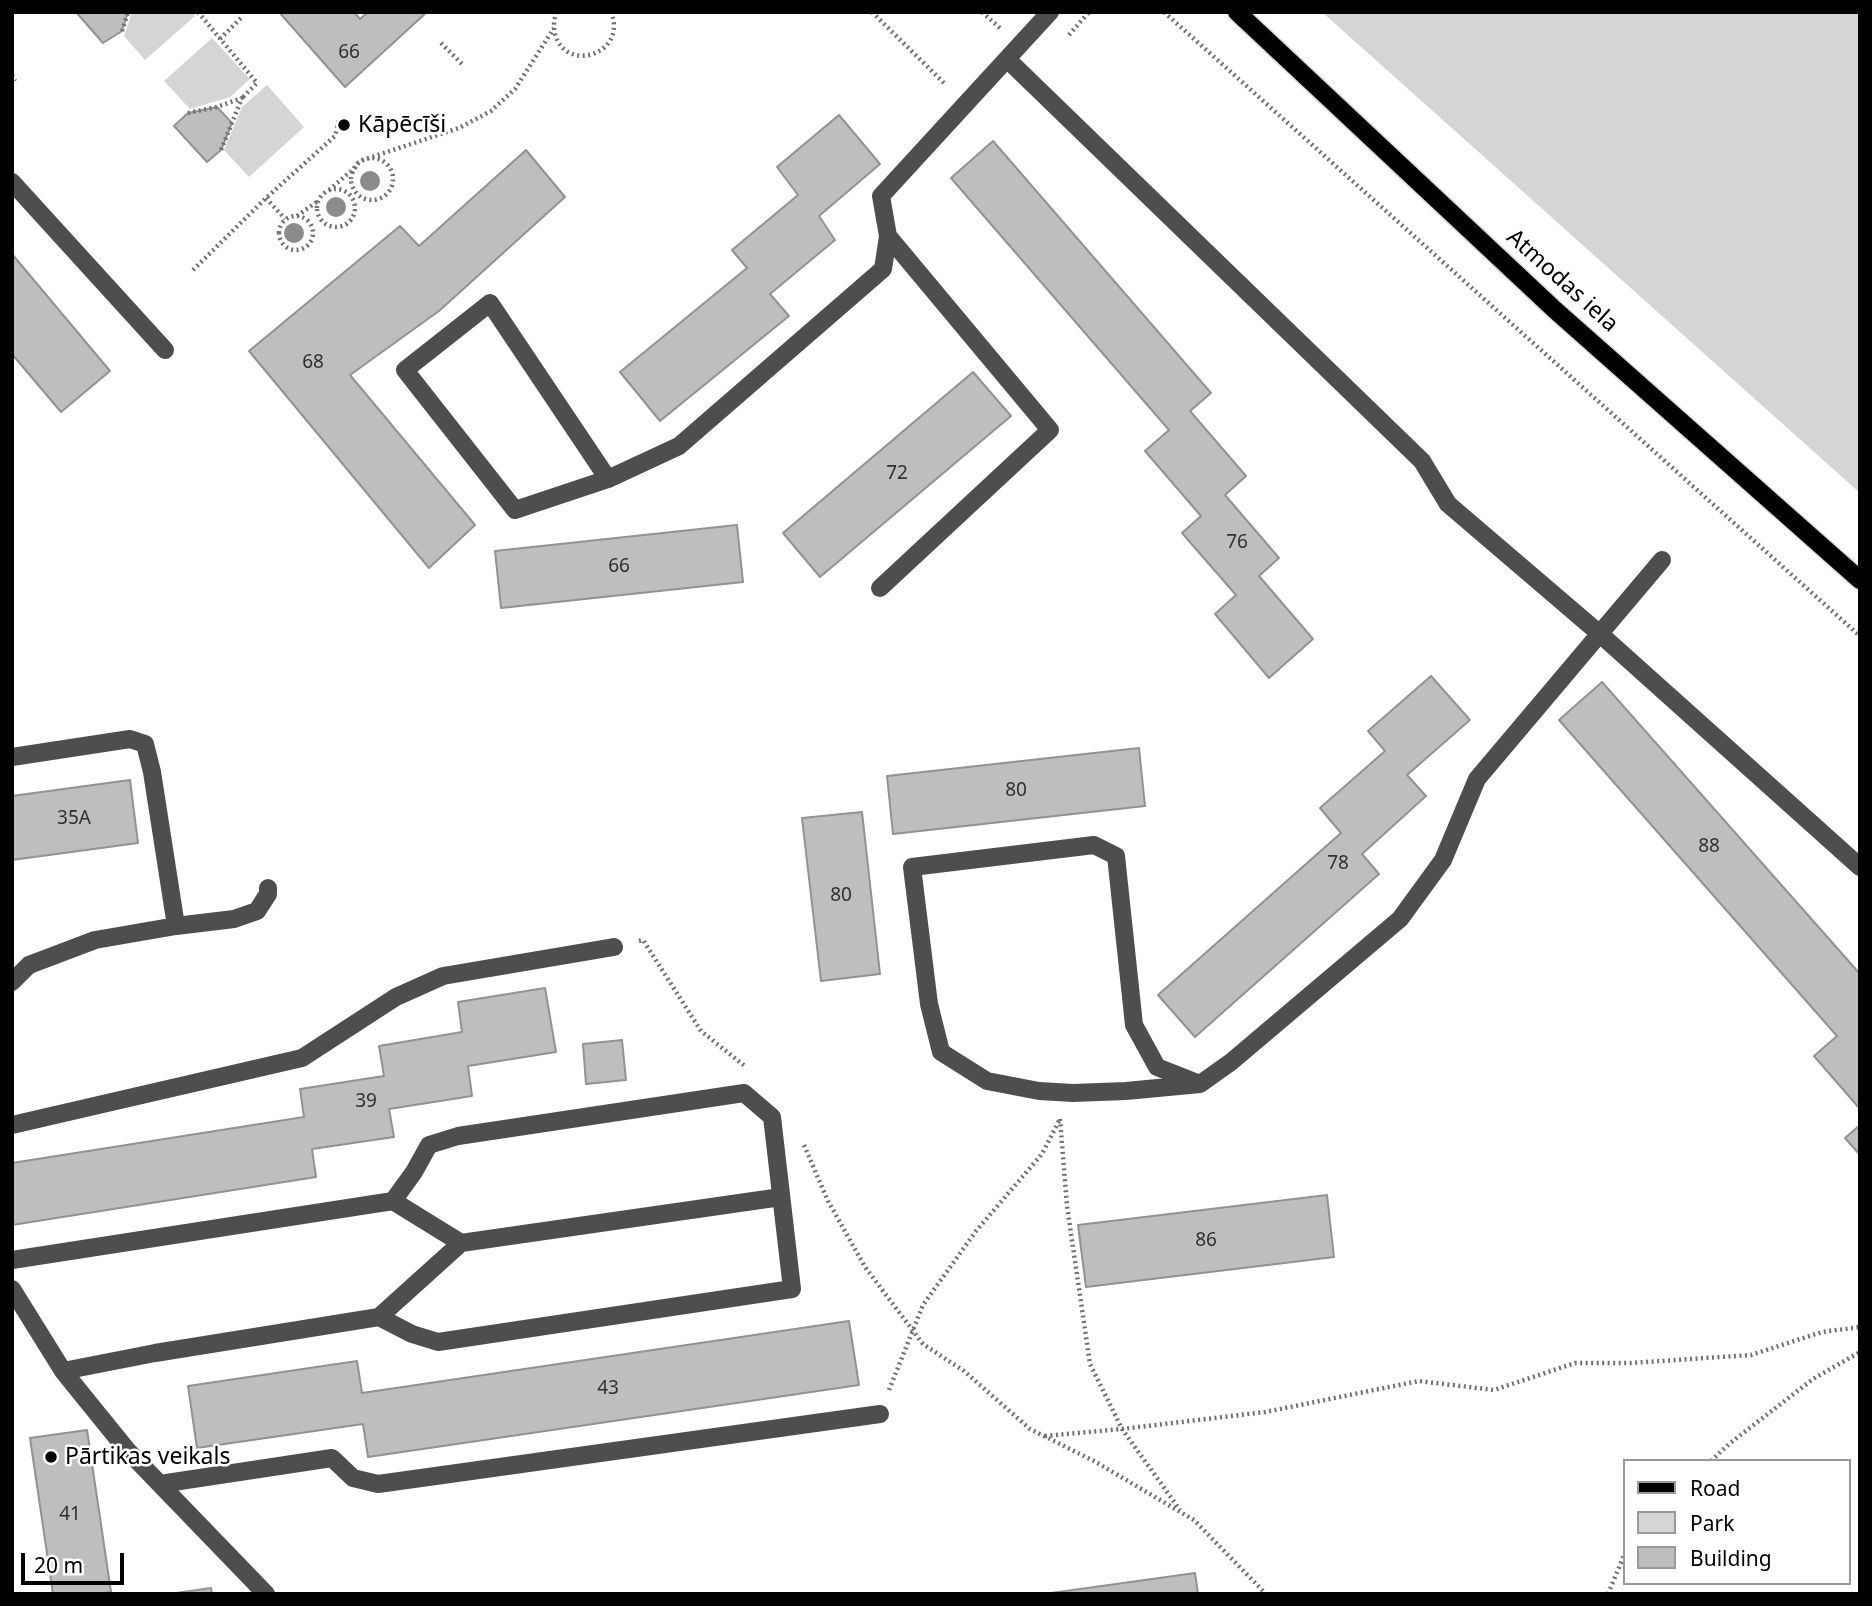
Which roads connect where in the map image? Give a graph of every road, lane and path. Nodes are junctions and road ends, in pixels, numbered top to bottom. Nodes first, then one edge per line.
1 (128, 12) edge
2 (198, 12) edge
3 (557, 12) edge
4 (611, 12) edge
5 (872, 12) edge
6 (1050, 12) edge
7 (1164, 12) edge
8 (1237, 12) edge
9 (241, 18) dead end
10 (554, 28) junction
11 (122, 31) dead end
12 (220, 38) junction
13 (441, 43) dead end
14 (1008, 60) junction
15 (463, 65) dead end
16 (12, 75) edge
17 (15, 81) dead end
18 (242, 97) junction
19 (965, 104) junction
20 (188, 113) dead end
21 (339, 120) dead end
22 (221, 150) dead end
23 (368, 158) junction
24 (354, 168) junction
25 (12, 182) edge
26 (327, 192) junction
27 (267, 198) junction
28 (319, 201) junction
29 (297, 216) junction
30 (285, 219) junction
31 (888, 236) junction
32 (193, 270) dead end
33 (165, 350) dead end
34 (608, 479) junction
35 (1662, 560) dead end
36 (1860, 580) edge
37 (880, 588) dead end
38 (1600, 634) junction
39 (1860, 636) edge
40 (12, 757) edge
41 (1860, 867) edge
42 (268, 888) dead end
43 (176, 926) junction
44 (614, 947) joint
45 (12, 982) edge
46 (753, 1072) dead end
47 (1200, 1084) junction
48 (1073, 1093) junction
49 (1060, 1119) junction
50 (12, 1125) edge
51 (799, 1134) dead end
52 (781, 1197) junction
53 (393, 1202) junction
54 (461, 1242) junction
55 (12, 1261) edge
56 (12, 1289) edge
57 (379, 1317) junction
58 (1860, 1327) edge
59 (913, 1331) junction
60 (1860, 1352) edge
61 (63, 1371) junction
62 (880, 1414) joint
63 (1122, 1430) junction
64 (1045, 1436) junction
65 (1713, 1459) edge
66 (160, 1484) junction
67 (1183, 1514) junction
68 (1624, 1555) edge
69 (266, 1594) edge
70 (1266, 1594) edge
71 (1608, 1594) edge

1 - 11 path
2 - 12 path
3 - 10 path
4 - 10 path
5 - 19 path
6 - 14 street
7 - 39 path
8 - 36 main road, Atmodas iela
9 - 12 path
10 - 23 path
12 - 18 path
13 - 15 path
14 - 19 street
14 - 38 street
16 - 17 path
18 - 20 path
18 - 22 path
19 - 31 street
21 - 27 path
23 - 24 path
23 - 24 path
24 - 26 path
25 - 33 street
26 - 28 path
26 - 28 path
27 - 30 path
27 - 32 path
28 - 29 path
29 - 30 path
29 - 30 path
31 - 34 street
31 - 37 street
34 - 34 street
35 - 38 street
38 - 41 street
38 - 47 street
40 - 43 street
42 - 43 street
43 - 45 street
44 - 46 path
44 - 50 street
47 - 48 street
47 - 48 street
48 - 49 path
49 - 59 path
49 - 63 path
51 - 59 path
52 - 53 street
52 - 54 street
52 - 57 street
53 - 54 street
53 - 55 street
54 - 57 street
56 - 61 street
57 - 61 street
58 - 63 path
59 - 62 path
59 - 64 path
60 - 65 path
61 - 66 street
62 - 66 street
63 - 64 path
63 - 67 path
64 - 67 path
66 - 69 street
67 - 70 path
68 - 71 path

